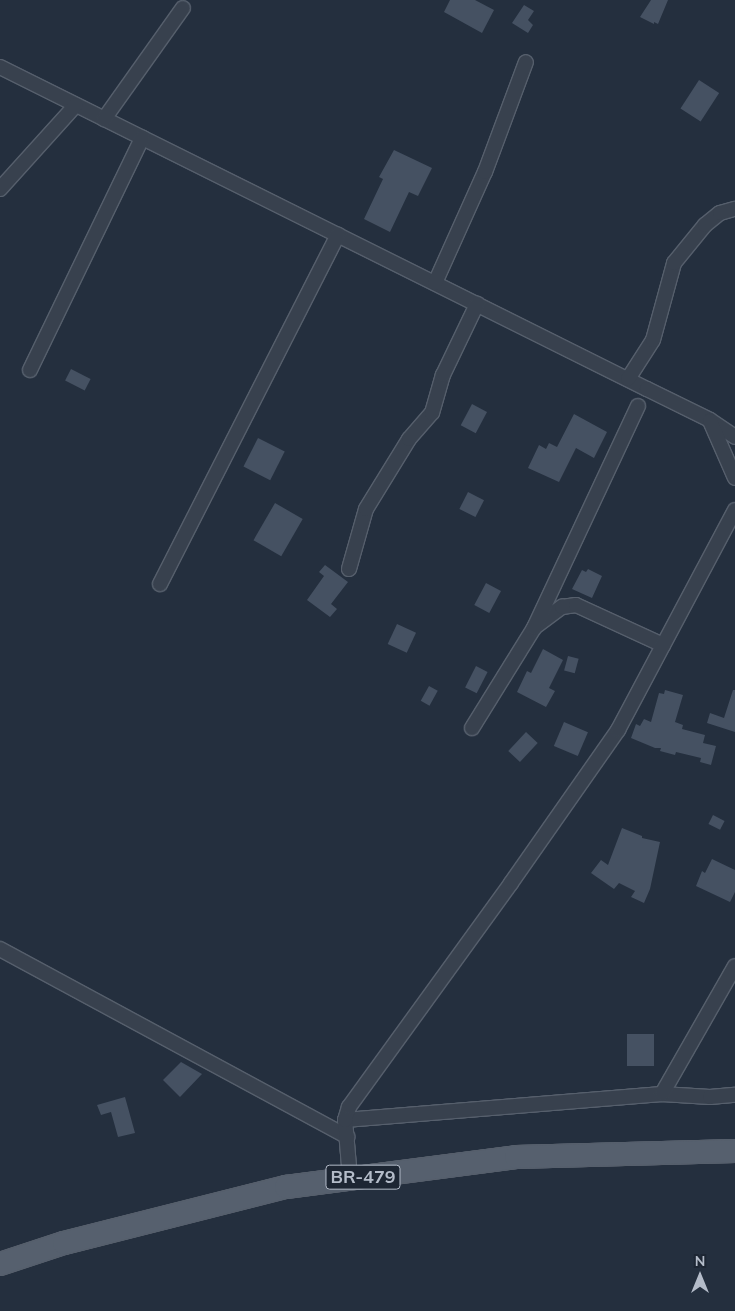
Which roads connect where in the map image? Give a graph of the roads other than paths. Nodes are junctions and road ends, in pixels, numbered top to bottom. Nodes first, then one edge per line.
1 (183, 8) dead end
2 (526, 62) dead end
3 (0, 67) edge
4 (76, 105) junction
5 (104, 119) junction
6 (142, 138) junction
7 (0, 189) edge
8 (734, 209) edge
9 (338, 235) junction
10 (435, 283) junction
11 (478, 304) junction
12 (30, 370) dead end
13 (628, 379) junction
14 (638, 406) dead end
15 (710, 420) junction
16 (735, 437) edge
17 (735, 478) edge
18 (735, 510) edge
19 (349, 569) dead end
20 (160, 584) dead end
21 (534, 628) junction
22 (663, 645) junction
23 (472, 728) dead end
24 (0, 949) edge
25 (735, 966) edge
26 (662, 1094) junction
27 (735, 1095) edge
28 (345, 1120) junction
29 (347, 1137) junction
30 (735, 1151) edge
31 (350, 1178) junction
32 (0, 1264) edge

1 - 5 street
2 - 10 street
3 - 4 street
4 - 5 street
4 - 7 street
5 - 6 street
6 - 9 street
6 - 12 street
8 - 13 street
9 - 10 street
9 - 20 street
10 - 11 street
11 - 13 street
11 - 19 street
13 - 15 street
14 - 21 street
15 - 16 street
15 - 17 street
18 - 22 street
21 - 22 street
21 - 23 street
22 - 28 street
24 - 29 street
25 - 26 street
26 - 27 street
26 - 28 street
28 - 29 street
29 - 31 street
30 - 31 main road, BR-479
31 - 32 main road, BR-479

